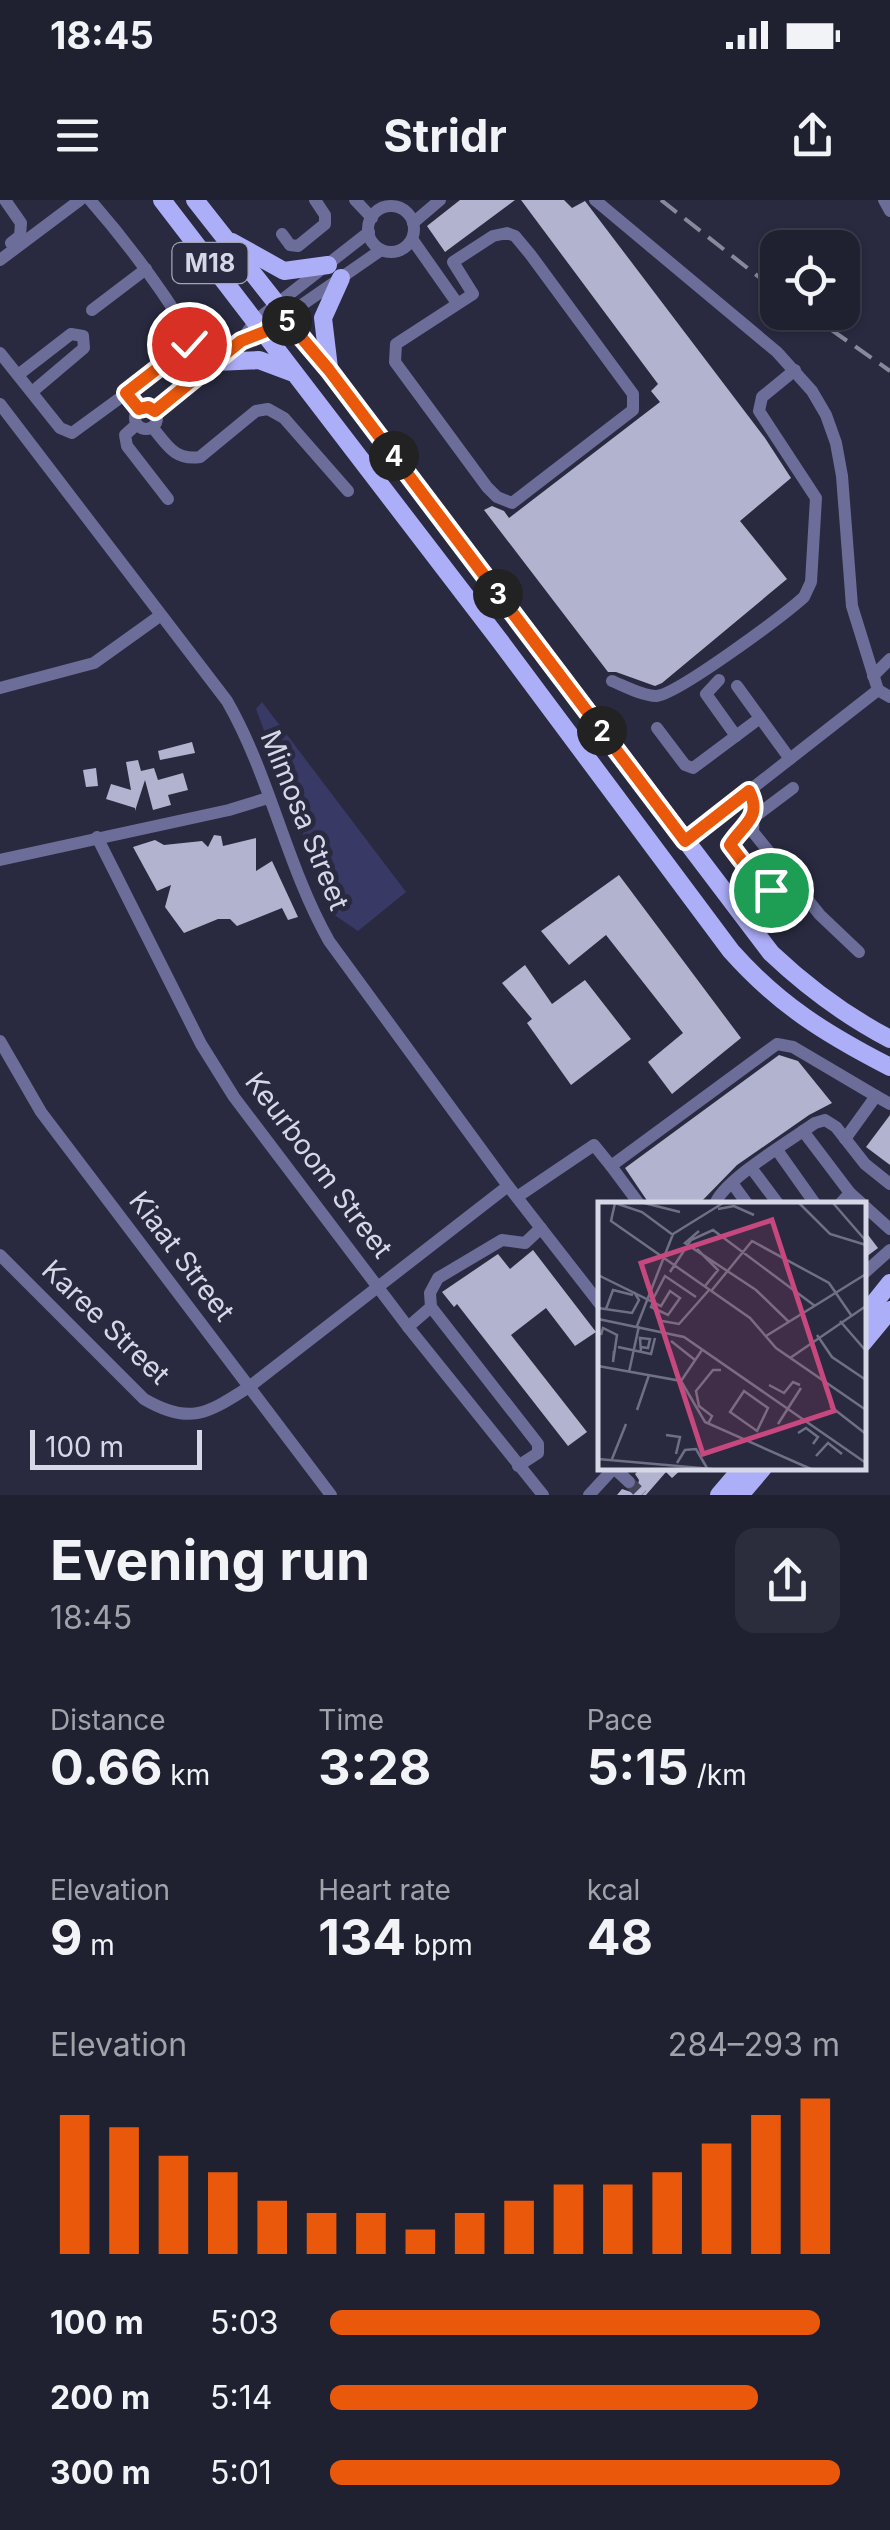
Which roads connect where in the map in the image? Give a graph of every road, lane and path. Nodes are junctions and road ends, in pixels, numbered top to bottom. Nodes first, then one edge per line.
1 (5, 200) edge
2 (80, 200) edge
3 (90, 200) edge
4 (162, 200) edge
5 (195, 200) edge
6 (315, 200) edge
7 (355, 200) edge
8 (440, 200) edge
9 (595, 200) edge
10 (884, 200) edge
11 (406, 204) edge
12 (890, 211) edge
13 (413, 222) junction
14 (370, 225) junction
15 (282, 234) dead end
16 (223, 237) junction
17 (412, 239) junction
18 (381, 250) junction
19 (0, 251) edge
20 (0, 260) edge
21 (453, 262) junction
22 (146, 269) junction
23 (334, 272) junction
24 (438, 277) junction
25 (457, 303) junction
26 (92, 310) dead end
27 (280, 311) junction
28 (260, 327) junction
29 (0, 353) edge
30 (215, 362) junction
31 (329, 370) junction
32 (795, 370) junction
33 (296, 374) junction
34 (18, 375) junction
35 (32, 392) junction
36 (126, 393) junction
37 (0, 404) edge
38 (139, 409) junction
39 (155, 411) junction
40 (136, 425) junction
41 (152, 428) junction
42 (348, 492) dead end
43 (168, 499) dead end
44 (162, 615) junction
45 (890, 659) edge
46 (873, 676) junction
47 (719, 680) dead end
48 (612, 681) dead end
49 (737, 686) dead end
50 (0, 688) edge
51 (884, 693) edge
52 (760, 718) junction
53 (657, 728) dead end
54 (736, 736) junction
55 (790, 759) junction
56 (792, 788) dead end
57 (749, 791) junction
58 (268, 798) junction
59 (752, 820) junction
60 (97, 837) junction
61 (685, 841) junction
62 (0, 860) edge
63 (788, 876) junction
64 (859, 952) dead end
65 (890, 1039) edge
66 (0, 1041) edge
67 (890, 1067) edge
68 (876, 1096) junction
69 (890, 1104) edge
70 (804, 1131) junction
71 (845, 1139) junction
72 (777, 1150) junction
73 (611, 1166) junction
74 (752, 1169) junction
75 (732, 1183) junction
76 (890, 1184) edge
77 (513, 1191) junction
78 (850, 1193) junction
79 (638, 1202) edge
80 (716, 1202) edge
81 (746, 1202) edge
82 (777, 1202) edge
83 (814, 1202) edge
84 (842, 1202) edge
85 (860, 1202) edge
86 (865, 1206) edge
87 (541, 1228) junction
88 (890, 1228) edge
89 (890, 1250) edge
90 (0, 1254) edge
91 (865, 1272) edge
92 (890, 1284) edge
93 (379, 1286) junction
94 (598, 1301) edge
95 (430, 1307) junction
96 (890, 1310) edge
97 (865, 1314) edge
98 (408, 1326) junction
99 (865, 1340) edge
100 (249, 1386) junction
101 (518, 1466) junction
102 (612, 1470) edge
103 (616, 1470) edge
104 (628, 1482) tunnel mouth
105 (740, 1482) edge
106 (331, 1495) edge
107 (544, 1495) edge
108 (589, 1495) edge
109 (719, 1495) edge

1 - 19 street
2 - 20 street
3 - 22 street
4 - 28 main road, M18
5 - 16 main road, M18
6 - 15 street
7 - 14 street
8 - 13 street
9 - 32 street
10 - 12 street
11 - 13 street
11 - 14 street
13 - 17 street
14 - 18 street
14 - 23 street
16 - 23 main road
16 - 27 main road, M18
17 - 18 street
17 - 24 street
18 - 23 street
21 - 24 street
21 - 25 street
21 - 25 street
22 - 26 street
22 - 36 street
23 - 27 street
23 - 31 main road
24 - 25 street
27 - 28 street
27 - 31 main road, M18
28 - 30 street
28 - 33 main road, M18
29 - 34 street
30 - 33 main road
30 - 39 street
31 - 61 main road, M18
32 - 46 street
32 - 48 street
33 - 67 main road, M18
34 - 35 street
34 - 35 street
35 - 36 street
36 - 38 street
37 - 44 street, Mimosa Street
38 - 39 street
38 - 40 street
39 - 41 street
40 - 41 street
40 - 43 street
41 - 42 street
44 - 50 street
44 - 58 street, Mimosa Street
45 - 46 street
46 - 51 street
47 - 54 street
49 - 52 street
51 - 55 street
52 - 54 street
52 - 55 street
53 - 54 street
55 - 57 street
56 - 59 street
57 - 59 street
57 - 61 street
58 - 60 street
58 - 77 street, Mimosa Street
59 - 63 street
59 - 63 street
60 - 62 street
60 - 93 street, Keurboom Street
61 - 65 main road, M18
63 - 64 street
66 - 100 street, Kiaat Street
68 - 69 street
68 - 71 street
68 - 73 street
70 - 71 street
70 - 72 street
70 - 78 street
71 - 76 street
72 - 74 street
72 - 83 street
73 - 77 street
73 - 79 street
74 - 75 street
74 - 82 street
75 - 80 street
75 - 81 street
77 - 87 street, Mimosa Street
77 - 93 street
78 - 84 street
78 - 85 street
86 - 88 street
87 - 94 street, Mimosa Street
87 - 95 street
89 - 91 street
90 - 100 street, Karee Street
92 - 97 main road
93 - 98 street, Keurboom Street
93 - 100 street
95 - 98 street
95 - 101 street
96 - 99 main road
98 - 101 street, Keurboom Street
100 - 106 street, Kiaat Street
101 - 107 street, Keurboom Street
102 - 108 street
103 - 104 street
105 - 109 main road

